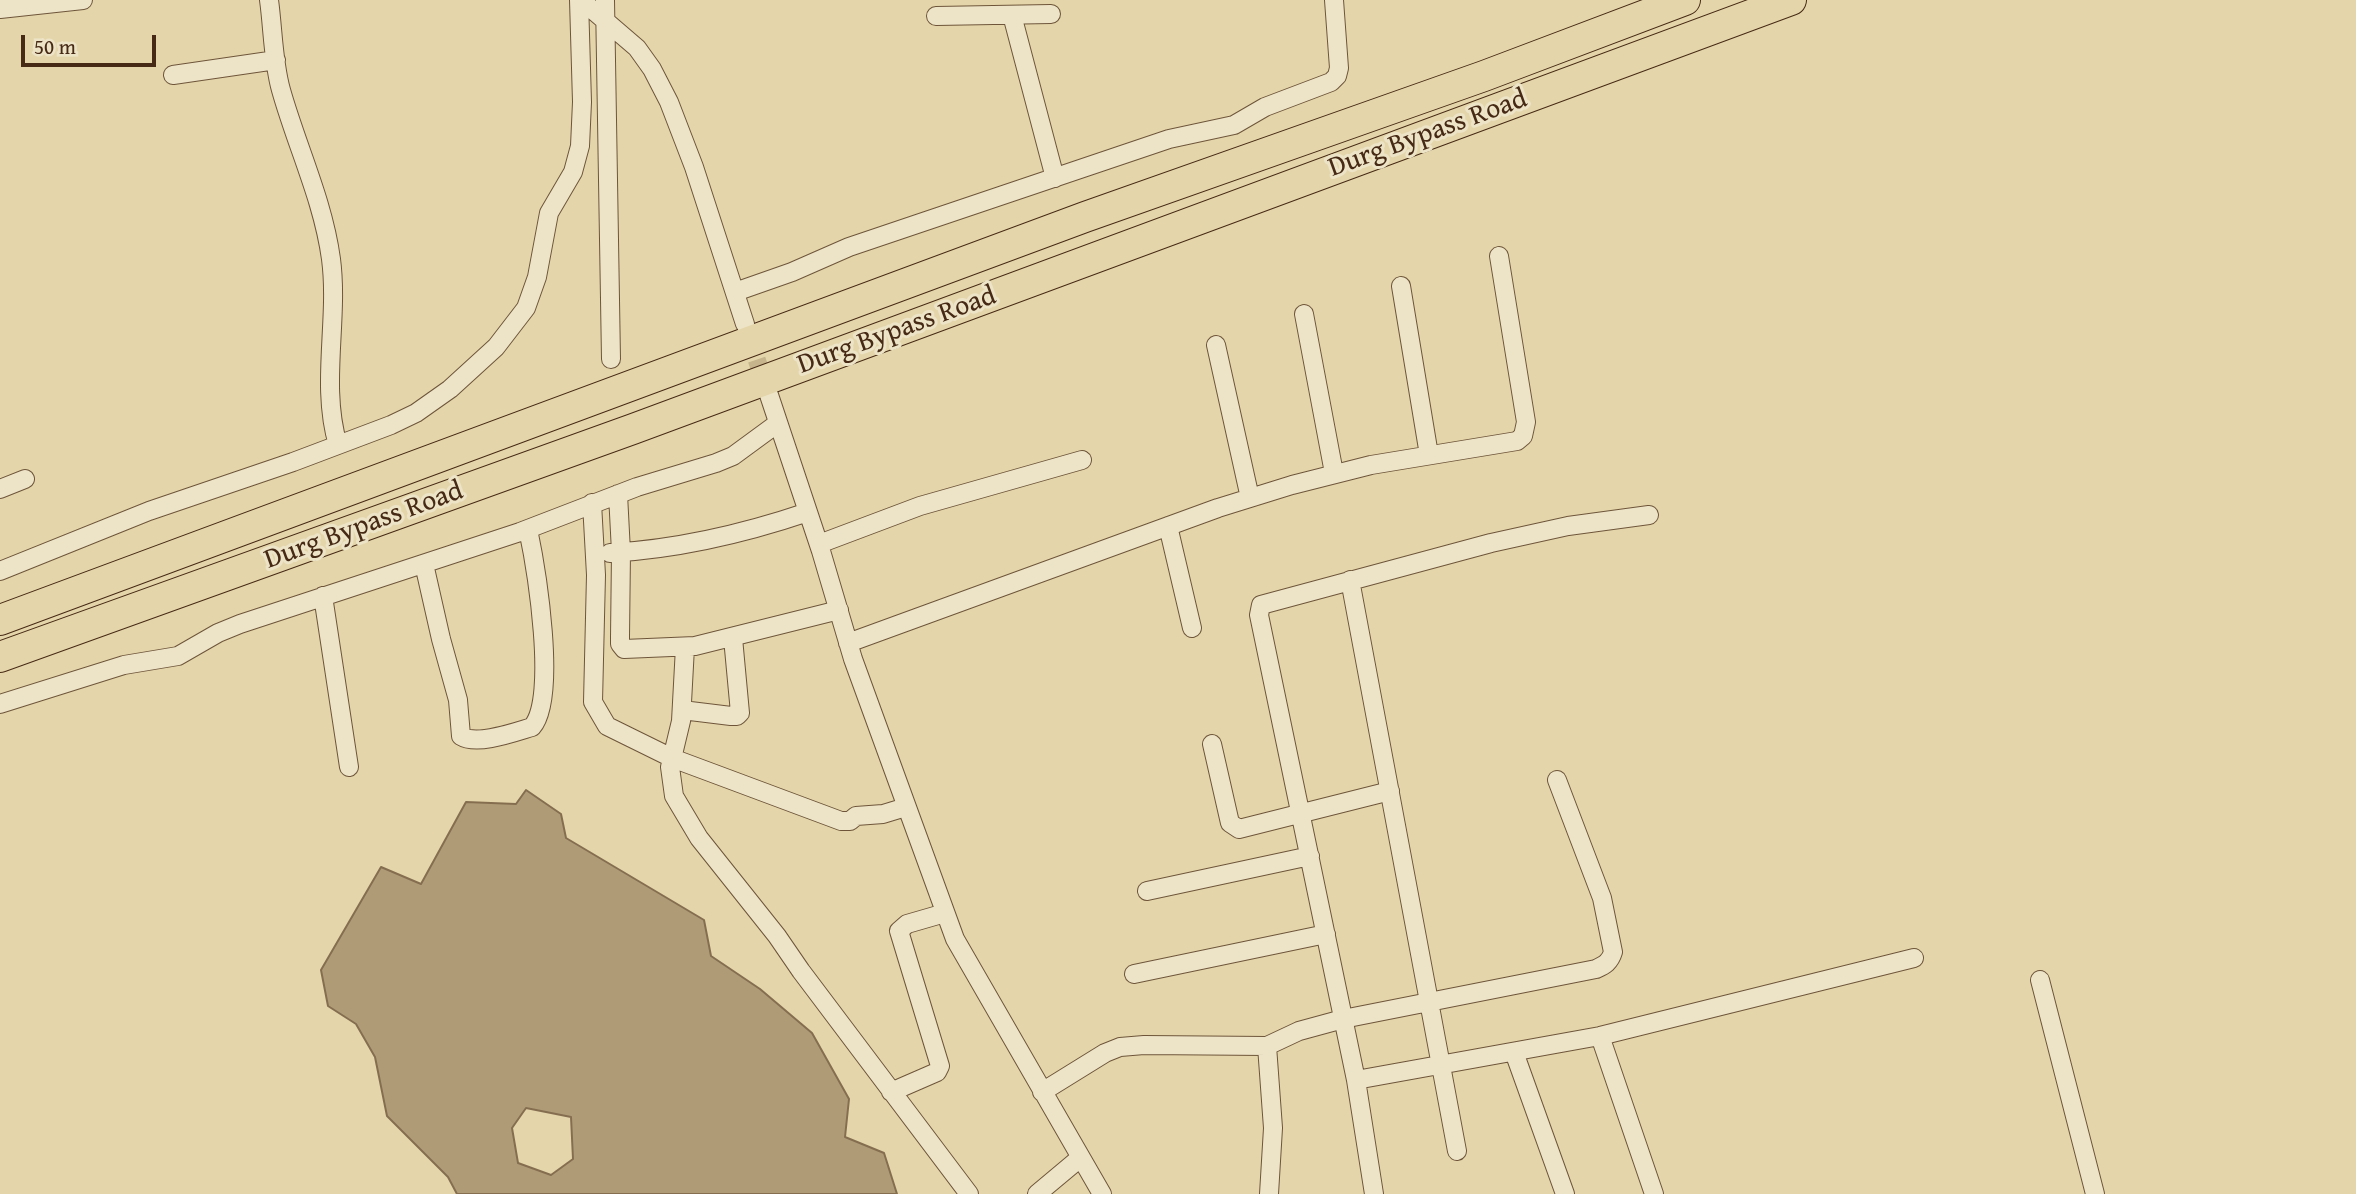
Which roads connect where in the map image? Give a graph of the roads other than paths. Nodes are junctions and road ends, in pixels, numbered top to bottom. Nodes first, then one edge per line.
1 (78, 0) edge
2 (269, 0) edge
3 (1334, 0) edge
4 (1685, 0) edge
5 (1791, 0) edge
6 (582, 1) edge
7 (0, 9) edge
8 (604, 9) edge
9 (1012, 15) junction
10 (1051, 15) dead end
11 (936, 16) dead end
12 (276, 60) junction
13 (173, 75) dead end
14 (1055, 178) junction
15 (1499, 256) dead end
16 (1401, 286) dead end
17 (735, 292) junction
18 (1304, 314) dead end
19 (745, 324) tunnel mouth
20 (1216, 345) dead end
21 (611, 359) dead end
22 (769, 395) tunnel mouth
23 (778, 423) junction
24 (338, 445) junction
25 (1429, 455) junction
26 (1083, 460) dead end
27 (1334, 473) junction
28 (25, 479) dead end
29 (0, 489) edge
30 (618, 494) junction
31 (1250, 498) junction
32 (592, 503) junction
33 (808, 512) junction
34 (1650, 515) dead end
35 (1168, 526) junction
36 (528, 529) junction
37 (819, 544) junction
38 (621, 552) junction
39 (595, 554) junction
40 (424, 564) junction
41 (0, 571) edge
42 (1350, 580) junction
43 (323, 596) junction
44 (839, 610) junction
45 (0, 620) edge
46 (1192, 628) dead end
47 (733, 638) junction
48 (848, 643) junction
49 (685, 647) junction
50 (0, 657) edge
51 (0, 705) edge
52 (682, 710) junction
53 (1212, 744) dead end
54 (674, 749) junction
55 (349, 767) dead end
56 (1557, 780) dead end
57 (1390, 791) junction
58 (906, 807) junction
59 (1302, 814) junction
60 (1310, 856) junction
61 (1147, 891) dead end
62 (945, 913) junction
63 (1326, 934) junction
64 (1914, 958) dead end
65 (1134, 974) dead end
66 (2040, 980) dead end
67 (1429, 1000) junction
68 (1343, 1018) junction
69 (1600, 1036) junction
70 (1268, 1046) junction
71 (1514, 1052) junction
72 (1441, 1065) junction
73 (1356, 1080) junction
74 (891, 1092) junction
75 (1042, 1092) junction
76 (1457, 1151) dead end
77 (1080, 1158) junction
78 (969, 1194) edge
79 (1037, 1194) edge
80 (1101, 1194) edge
81 (1269, 1194) edge
82 (1374, 1194) edge
83 (1565, 1194) edge
84 (1654, 1194) edge
85 (2095, 1194) edge

1 - 7 street
2 - 12 street
3 - 14 street
4 - 45 highway, Durg Bypass Road
5 - 50 highway, Durg Bypass Road
6 - 8 street
6 - 24 street
8 - 17 street
8 - 21 street
9 - 10 street
9 - 11 street
9 - 14 street
12 - 13 street
12 - 24 street
14 - 17 street
15 - 25 street
16 - 25 street
17 - 19 street
18 - 27 street
20 - 31 street
22 - 23 street
23 - 30 street
23 - 33 street
24 - 41 street
25 - 27 street
26 - 37 street
27 - 31 street
28 - 29 street
30 - 32 street
30 - 38 street
31 - 35 street
32 - 36 street
32 - 39 street
33 - 37 street
33 - 38 street
34 - 42 street
35 - 46 street
35 - 48 street
36 - 40 street
36 - 40 street
37 - 44 street
38 - 39 street
38 - 49 street
39 - 54 street
40 - 43 street
42 - 57 street
42 - 59 street
43 - 51 street
43 - 55 street
44 - 47 street
44 - 48 street
47 - 49 street
47 - 52 street
48 - 58 street
49 - 52 street
52 - 54 street
53 - 59 street
54 - 58 street
54 - 74 street
56 - 67 street
57 - 59 street
57 - 67 street
58 - 62 street
59 - 60 street
60 - 61 street
60 - 63 street
62 - 74 street
62 - 75 street
63 - 65 street
63 - 68 street
64 - 69 street
66 - 85 street
67 - 68 street
67 - 72 street
68 - 70 street
68 - 73 street
69 - 71 street
69 - 84 street
70 - 75 street
70 - 81 street
71 - 72 street
71 - 83 street
72 - 73 street
72 - 76 street
73 - 82 street
74 - 78 street
75 - 77 street
77 - 79 street
77 - 80 street

